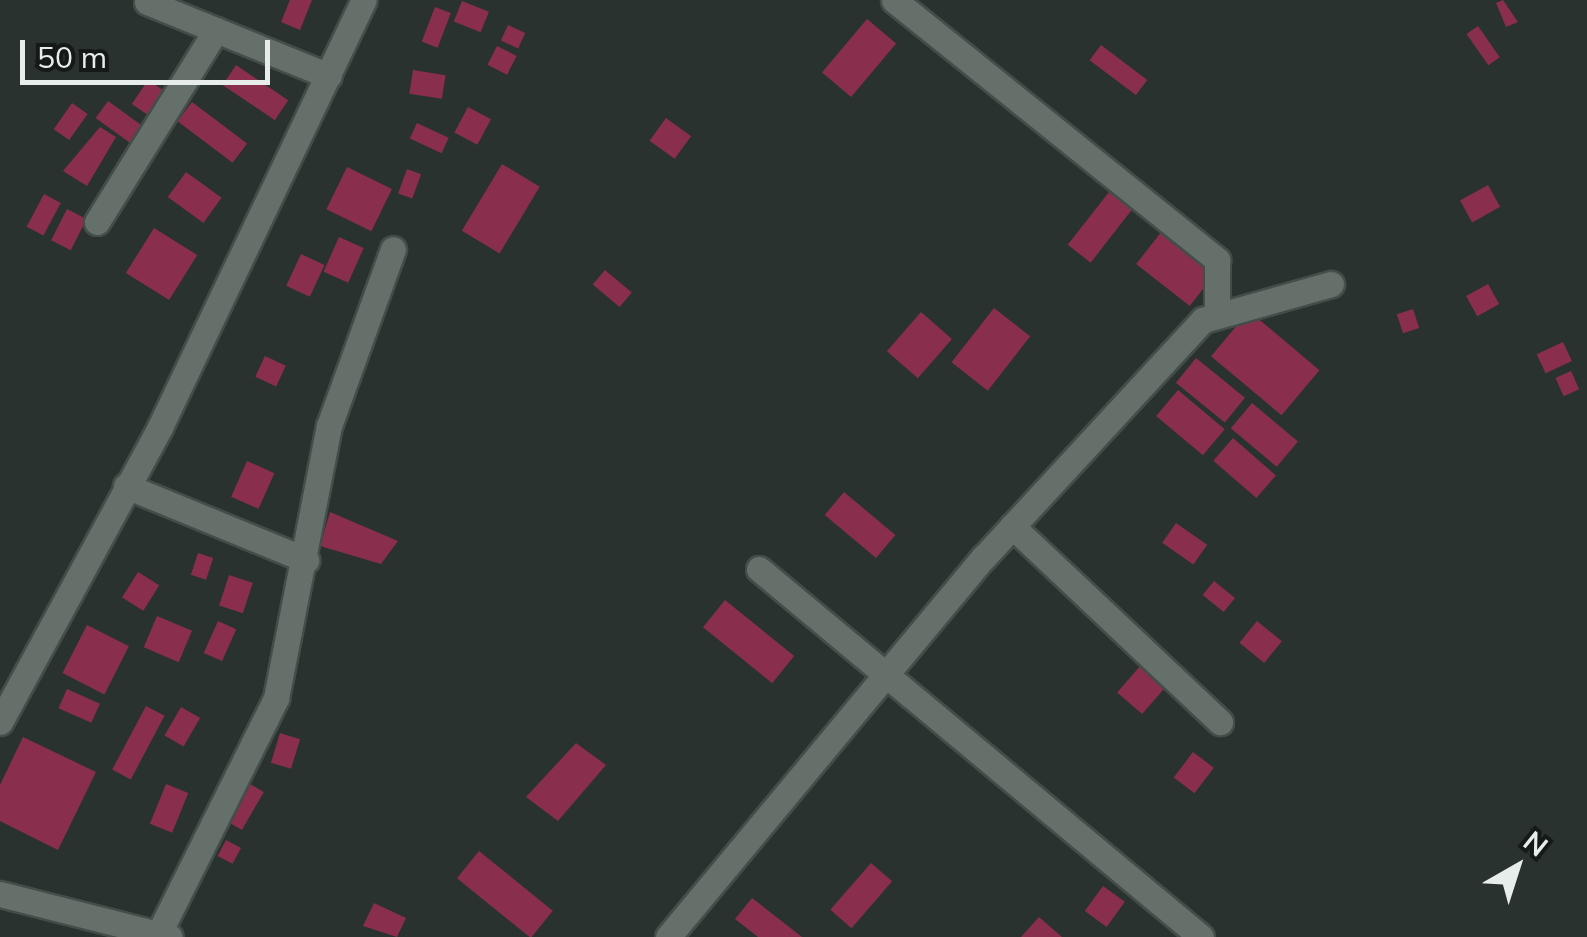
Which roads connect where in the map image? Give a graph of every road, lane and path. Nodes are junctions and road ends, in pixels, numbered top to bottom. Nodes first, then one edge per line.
1 (364, 0) edge
2 (894, 0) edge
3 (147, 2) edge
4 (216, 30) junction
5 (328, 76) junction
6 (97, 222) dead end
7 (393, 248) dead end
8 (1330, 284) dead end
9 (1217, 312) junction
10 (126, 486) junction
11 (1012, 526) junction
12 (306, 560) junction
13 (759, 569) dead end
14 (885, 676) junction
15 (0, 722) edge
16 (1220, 722) dead end
17 (0, 894) edge
18 (674, 935) edge
19 (164, 936) edge
20 (1201, 937) edge

1 - 5 street
2 - 9 street
3 - 4 street
4 - 5 street
4 - 6 street
5 - 10 street
7 - 12 street
8 - 9 street
9 - 11 street
10 - 12 street
10 - 15 street
11 - 14 street
11 - 16 street
12 - 19 street
13 - 14 street
14 - 18 street
14 - 20 street
17 - 19 street

